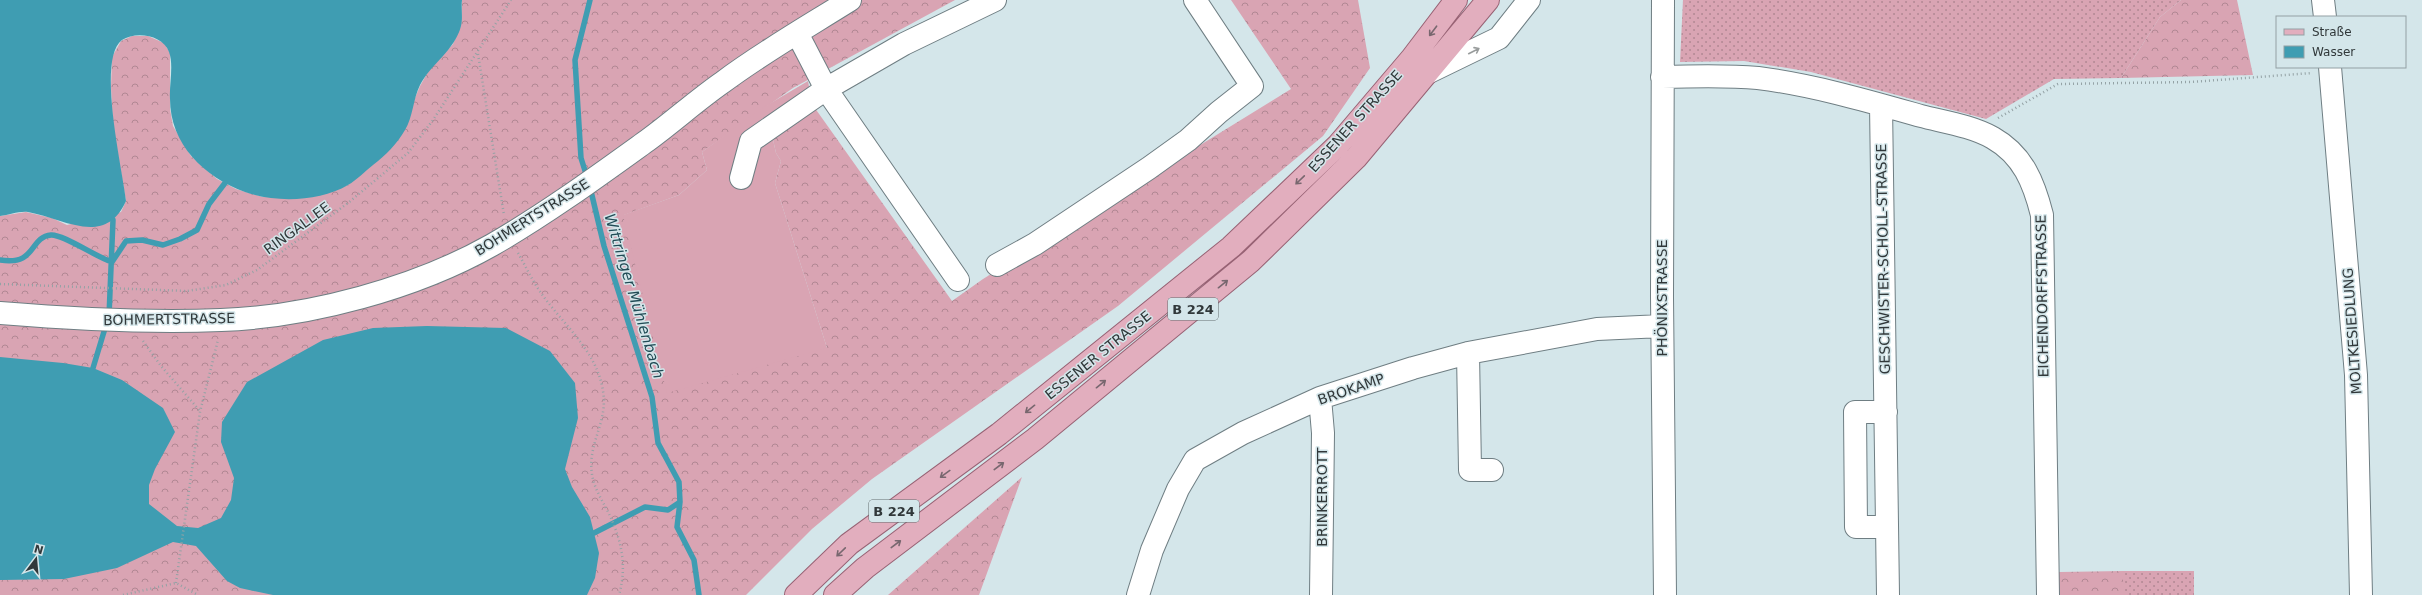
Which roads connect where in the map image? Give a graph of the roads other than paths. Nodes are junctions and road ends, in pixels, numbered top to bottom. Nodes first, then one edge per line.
1 (850, 0) edge
2 (995, 0) edge
3 (1196, 0) edge
4 (1456, 0) edge
5 (1488, 0) edge
6 (1529, 0) edge
7 (1663, 0) edge
8 (2323, 0) edge
9 (2325, 16) edge
10 (791, 37) junction
11 (2330, 70) edge
12 (1425, 74) junction
13 (1662, 77) junction
14 (826, 89) junction
15 (1881, 105) junction
16 (741, 178) dead end
17 (997, 265) dead end
18 (958, 280) dead end
19 (0, 313) edge
20 (1662, 326) junction
21 (1468, 353) junction
22 (1320, 398) junction
23 (1886, 412) junction
24 (1492, 470) dead end
25 (1887, 527) junction
26 (796, 595) edge
27 (836, 595) edge
28 (1138, 595) edge
29 (1321, 595) edge
30 (1666, 595) edge
31 (1888, 595) edge
32 (2048, 595) edge
33 (2361, 595) edge

1 - 10 street, BOHMERTSTRASSE
2 - 14 street
3 - 17 street
4 -> 26 main road, ESSENER STRASSE / B 224
5 - 12 main road, ESSENER STRASSE / B 224
12 -> 6 street
7 - 13 street, PHÖNIXSTRASSE
8 - 9 street
10 - 14 street
10 - 19 street, BOHMERTSTRASSE
11 - 33 street, MOLTKESIEDLUNG
27 -> 12 main road, ESSENER STRASSE / B 224
13 - 15 street, EICHENDORFFSTRASSE
13 - 20 street, PHÖNIXSTRASSE
14 - 16 street
14 - 18 street
15 - 23 street, GESCHWISTER-SCHOLL-STRASSE
15 - 32 street, EICHENDORFFSTRASSE
20 - 21 street, BROKAMP
20 - 30 street, PHÖNIXSTRASSE
21 - 22 street, BROKAMP
21 - 24 street
22 - 28 street, BROKAMP
22 - 29 street, BRINKERROTT
23 - 25 street, GESCHWISTER-SCHOLL-STRASSE
23 - 25 street
25 - 31 street, GESCHWISTER-SCHOLL-STRASSE

